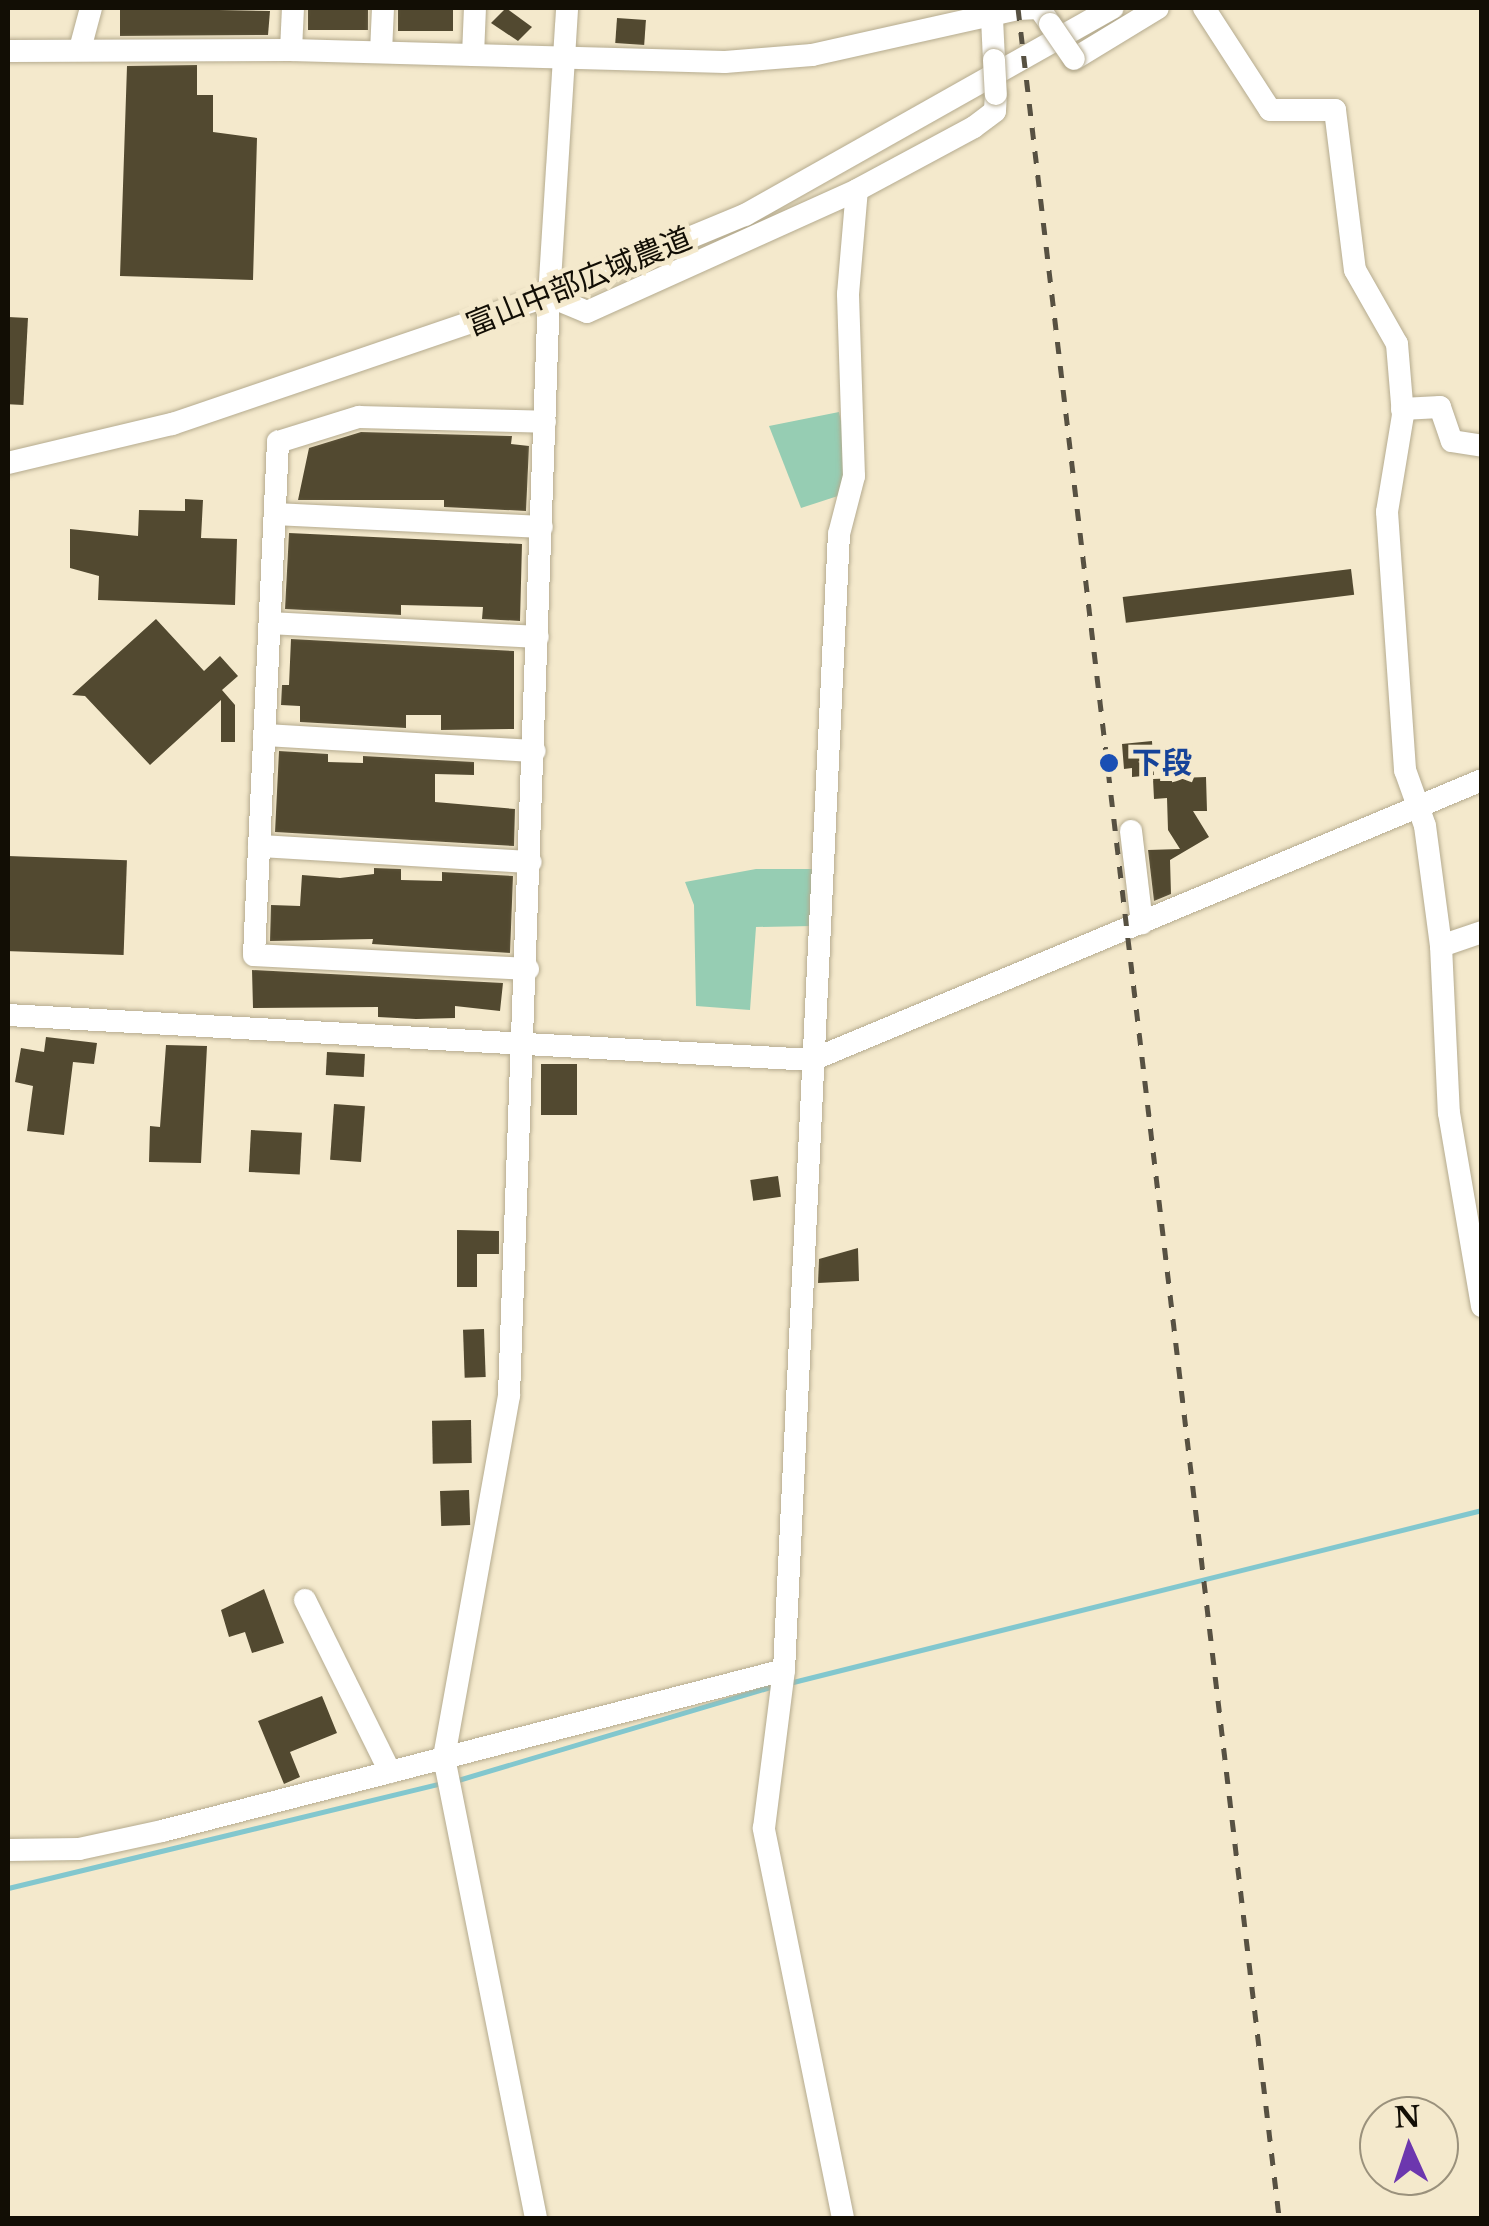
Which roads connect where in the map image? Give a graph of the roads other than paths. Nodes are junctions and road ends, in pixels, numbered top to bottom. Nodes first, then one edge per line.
1 (90, 8) edge
2 (293, 8) edge
3 (384, 8) edge
4 (475, 8) edge
5 (566, 8) edge
6 (1112, 8) edge
7 (1158, 8) edge
8 (1204, 8) edge
9 (992, 18) junction
10 (80, 49) junction
11 (291, 50) junction
12 (8, 51) edge
13 (381, 52) junction
14 (473, 55) junction
15 (565, 58) junction
16 (857, 190) junction
17 (549, 296) junction
18 (1402, 409) junction
19 (545, 422) junction
20 (1482, 446) edge
21 (8, 463) edge
22 (275, 514) junction
23 (542, 527) junction
24 (270, 623) junction
25 (538, 638) junction
26 (264, 735) junction
27 (535, 751) junction
28 (1482, 780) edge
29 (1417, 807) junction
30 (1131, 830) dead end
31 (259, 846) junction
32 (531, 862) junction
33 (1142, 924) junction
34 (1482, 932) edge
35 (1441, 946) junction
36 (528, 969) junction
37 (8, 1015) edge
38 (526, 1047) junction
39 (812, 1060) junction
40 (1482, 1306) edge
41 (305, 1600) dead end
42 (784, 1670) junction
43 (444, 1758) junction
44 (390, 1772) junction
45 (8, 1850) edge
46 (536, 2218) edge
47 (843, 2218) edge

1 - 10 street
2 - 11 street
3 - 13 street
4 - 14 street
5 - 15 street
6 - 17 street, 富山中部広域農道
7 - 9 street, bridge
8 - 18 street
9 - 15 street
9 - 16 street, bridge
10 - 11 street
10 - 12 street
11 - 13 street
13 - 14 street
14 - 15 street
15 - 17 street
16 - 17 street
16 - 39 street
17 - 19 street
17 - 21 street, 富山中部広域農道
18 - 20 street
18 - 29 street
19 - 22 street
19 - 23 street
22 - 23 street
22 - 24 street
23 - 25 street
24 - 25 street
24 - 26 street
25 - 27 street
26 - 27 street
26 - 31 street
27 - 32 street
28 - 29 street
29 - 33 street
29 - 35 street
30 - 33 street
31 - 32 street
31 - 36 street
32 - 36 street
33 - 39 street
34 - 35 street
35 - 40 street
36 - 38 street
37 - 38 street
38 - 39 street
38 - 43 street
39 - 42 street
41 - 44 street
42 - 43 street
42 - 47 street
43 - 44 street
43 - 46 street
44 - 45 street

